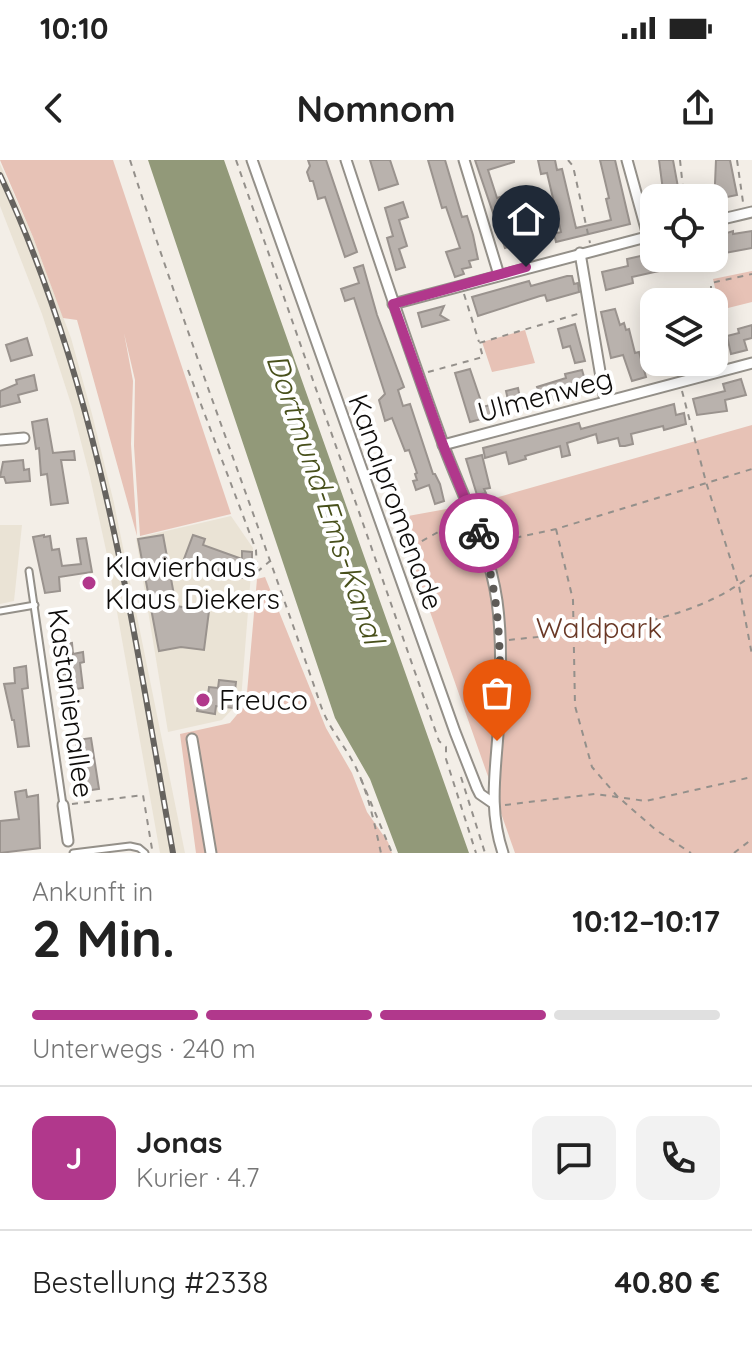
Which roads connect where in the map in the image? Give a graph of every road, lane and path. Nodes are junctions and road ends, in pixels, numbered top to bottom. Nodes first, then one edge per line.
1 (130, 160) edge
2 (236, 160) edge
3 (252, 160) edge
4 (346, 160) edge
5 (464, 160) edge
6 (568, 160) edge
7 (627, 160) edge
8 (680, 160) edge
9 (737, 160) edge
10 (683, 184) edge
11 (640, 201) edge
12 (749, 213) edge
13 (728, 218) edge
14 (640, 239) edge
15 (592, 250) junction
16 (580, 253) junction
17 (752, 274) edge
18 (499, 275) junction
19 (462, 285) junction
20 (711, 288) edge
21 (393, 304) junction
22 (589, 311) junction
23 (479, 343) junction
24 (752, 363) edge
25 (188, 370) dead end
26 (418, 374) junction
27 (680, 382) junction
28 (605, 401) junction
29 (24, 438) dead end
30 (0, 440) edge
31 (443, 445) junction
32 (752, 469) edge
33 (706, 482) junction
34 (472, 512) junction
35 (556, 529) junction
36 (483, 545) junction
37 (392, 556) junction
38 (271, 560) junction
39 (29, 571) dead end
40 (752, 575) edge
41 (739, 586) junction
42 (35, 605) junction
43 (0, 611) edge
44 (572, 633) junction
45 (500, 641) junction
46 (752, 655) edge
47 (192, 739) dead end
48 (451, 746) dead end
49 (446, 747) junction
50 (458, 769) dead end
51 (357, 771) junction
52 (752, 777) edge
53 (617, 796) junction
54 (493, 803) junction
55 (63, 805) junction
56 (752, 839) edge
57 (68, 841) joint
58 (71, 853) edge
59 (145, 853) edge
60 (153, 853) edge
61 (211, 853) edge
62 (381, 853) edge
63 (392, 853) edge
64 (476, 853) edge
65 (485, 853) edge
66 (503, 853) edge
67 (691, 853) edge
68 (734, 853) edge

1 - 38 path
2 - 49 path
3 - 37 street, Kanalpromenade
4 - 21 street
5 - 18 street
6 - 15 path
7 - 11 street
8 - 10 path
9 - 12 path
12 - 13 street
14 - 15 street
15 - 16 street
16 - 18 street
16 - 22 street
17 - 20 path
18 - 19 street
19 - 21 street
19 - 23 path
21 - 26 street
22 - 23 path
22 - 28 street
23 - 26 path
24 - 27 street, Ulmenweg
25 - 38 path
26 - 31 street
27 - 28 street, Ulmenweg
27 - 33 path
28 - 31 street, Ulmenweg
29 - 30 street
31 - 34 street
32 - 33 path
33 - 35 path
33 - 41 path
34 - 36 street
34 - 37 path
35 - 36 path
35 - 44 path
36 - 45 street
37 - 54 street, Kanalpromenade
38 - 51 path
39 - 42 lane, Kastanienallee
40 - 41 path
41 - 44 path
41 - 46 path
42 - 43 lane
42 - 55 lane, Kastanienallee
44 - 45 path
44 - 53 path
45 - 54 street
47 - 61 street
48 - 49 path
49 - 64 path
50 - 65 path
51 - 62 path
51 - 63 path
52 - 53 path
53 - 54 path
53 - 67 path
54 - 66 street, Kanalpromenade
55 - 57 street, Kastanienallee
55 - 60 path
56 - 68 path
57 - 58 lane
58 - 59 lane

